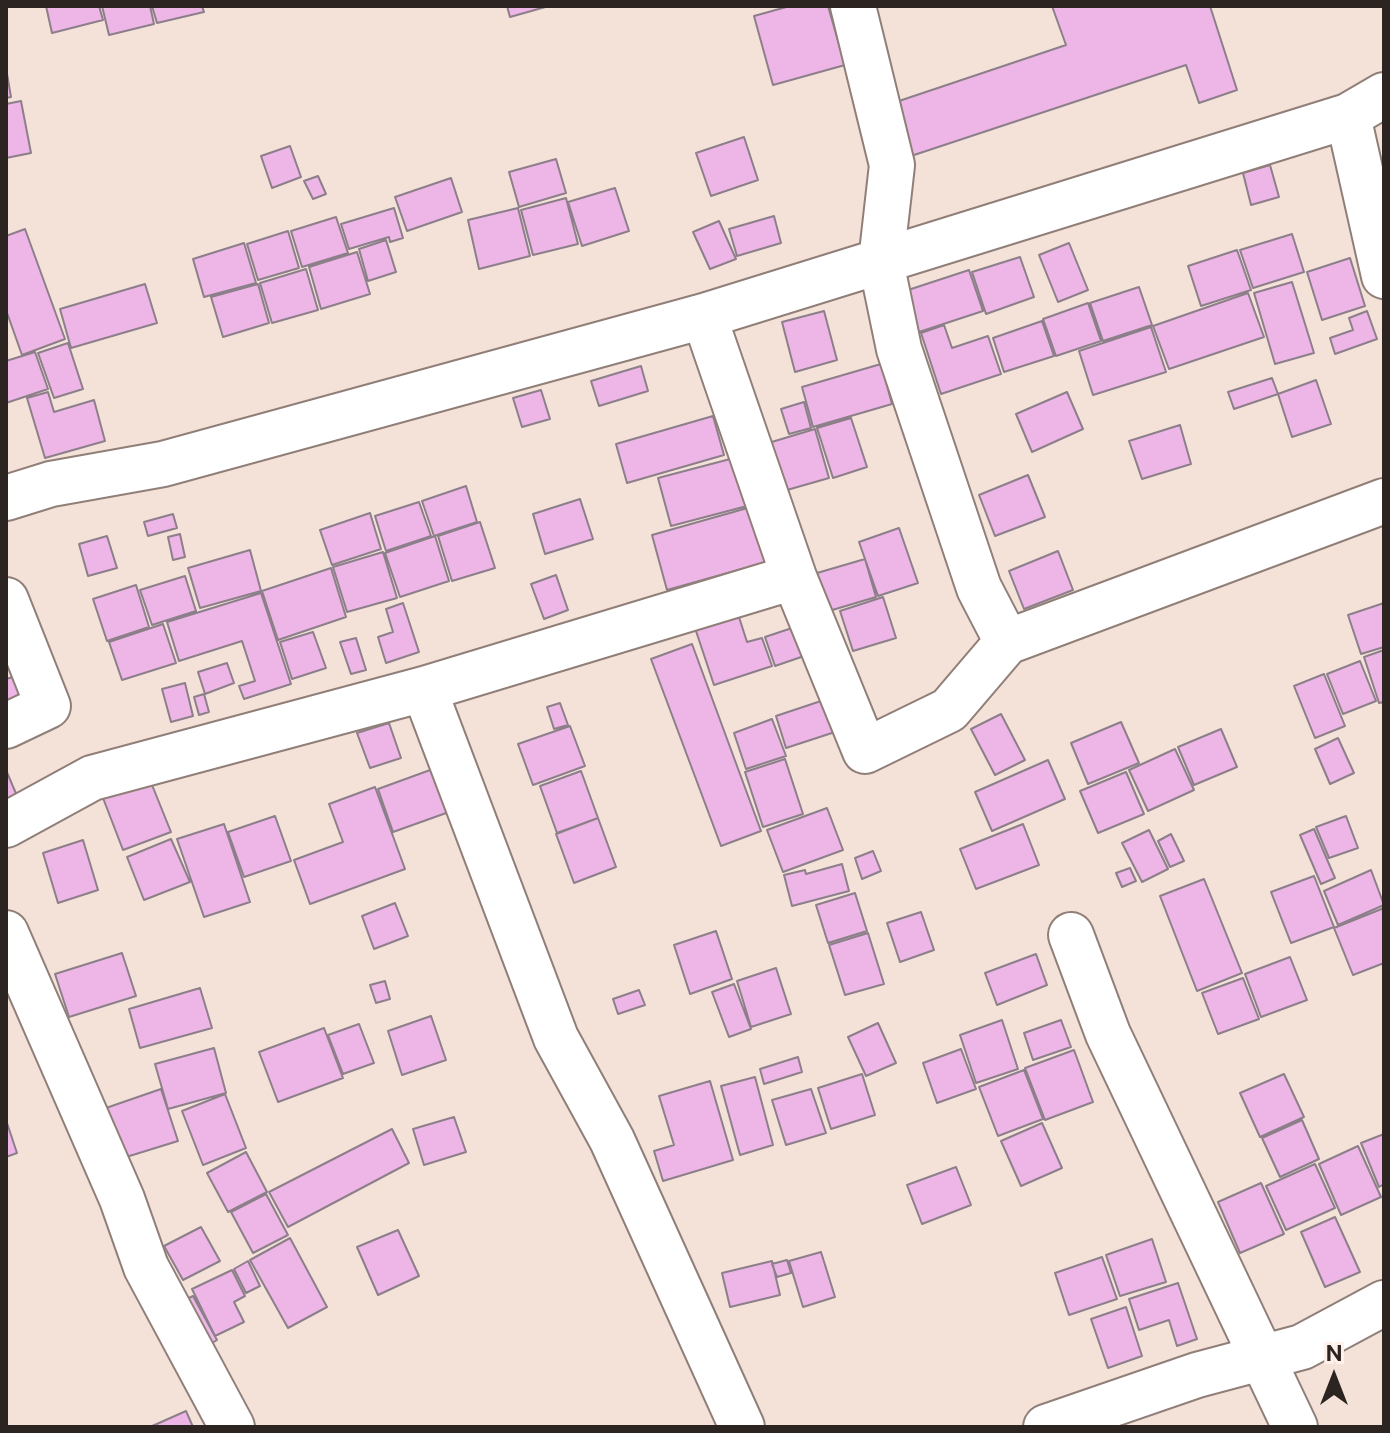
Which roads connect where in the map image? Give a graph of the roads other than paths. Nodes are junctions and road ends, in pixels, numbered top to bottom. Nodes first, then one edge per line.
1 (853, 6) edge
2 (1366, 106) edge
3 (881, 262) junction
4 (1384, 276) edge
5 (704, 316) junction
6 (6, 498) edge
7 (1384, 501) edge
8 (794, 577) junction
9 (6, 600) edge
10 (1007, 642) junction
11 (424, 689) junction
12 (6, 726) edge
13 (6, 825) edge
14 (6, 933) edge
15 (1071, 935) dead end
16 (1384, 1303) edge
17 (1263, 1357) junction
18 (232, 1427) edge
19 (742, 1427) edge
20 (1046, 1427) edge
21 (1295, 1427) edge

1 - 3 street
2 - 3 street
2 - 4 street
3 - 5 street
3 - 10 street
5 - 6 street
5 - 8 street
7 - 10 street
8 - 10 street
8 - 11 street
9 - 12 street
11 - 13 street
11 - 19 street
14 - 18 street
15 - 17 street
16 - 17 street
17 - 20 street
17 - 21 street

